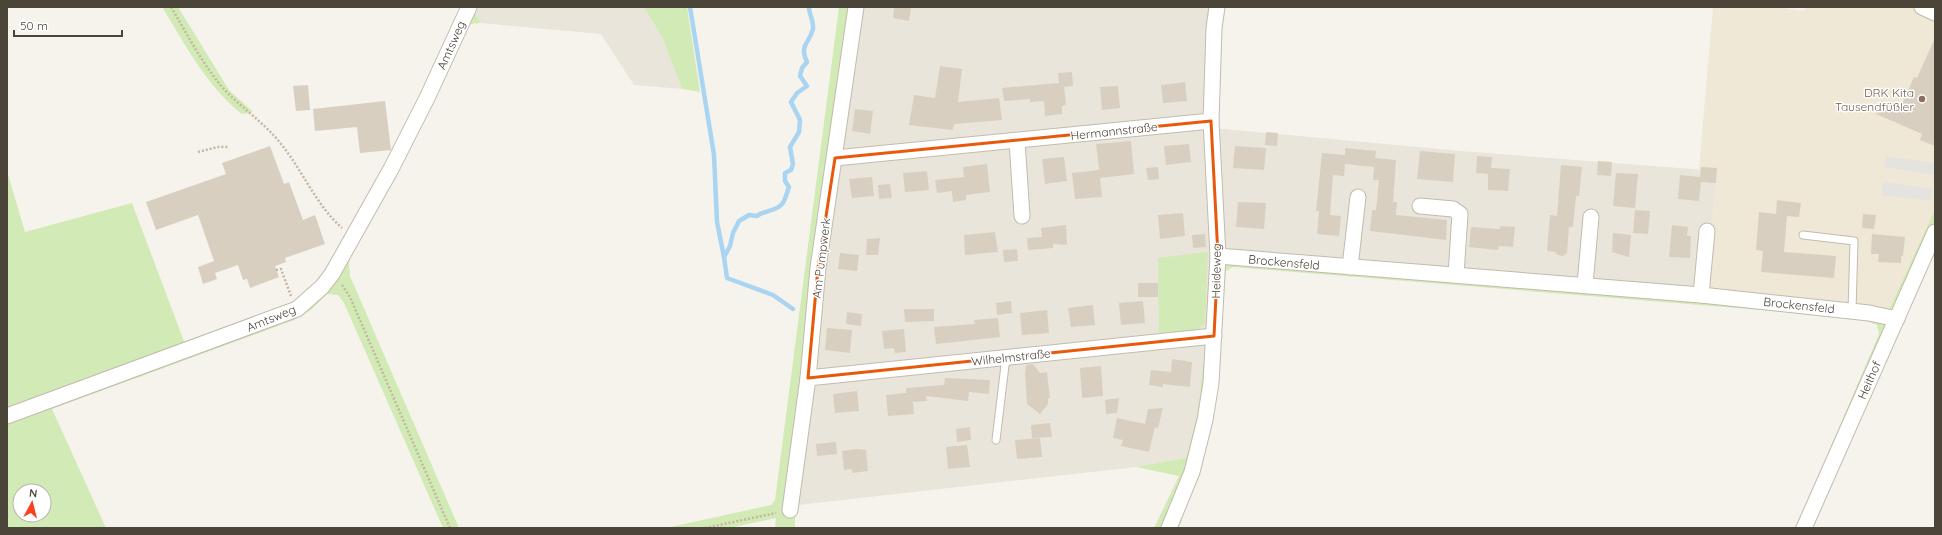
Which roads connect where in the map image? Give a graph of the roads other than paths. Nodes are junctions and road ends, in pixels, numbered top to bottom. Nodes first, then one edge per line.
1 (469, 7) edge
2 (856, 7) edge
3 (1217, 7) edge
4 (1922, 7) edge
5 (1935, 13) edge
6 (1211, 121) junction
7 (1017, 141) junction
8 (835, 158) junction
9 (1358, 197) dead end
10 (1420, 206) dead end
11 (1022, 216) dead end
12 (1591, 217) dead end
13 (1707, 231) dead end
14 (1935, 232) edge
15 (1803, 235) dead end
16 (1218, 256) junction
17 (1350, 267) junction
18 (1456, 275) junction
19 (1585, 285) junction
20 (1701, 295) junction
21 (1852, 311) junction
22 (1896, 319) junction
23 (1214, 336) junction
24 (1006, 357) junction
25 (808, 378) junction
26 (7, 416) edge
27 (996, 440) dead end
28 (790, 510) road end
29 (1169, 528) edge
30 (1804, 528) edge

1 - 26 street, Amtsweg
2 - 8 street, Am Pumpwerk
3 - 6 street, Heideweg
4 - 5 street
6 - 7 street, Hermannstraße
6 - 16 street, Heideweg
7 - 8 street, Hermannstraße
7 - 11 street
8 - 25 street, Am Pumpwerk
9 - 17 street
10 - 18 street
12 - 19 street
13 - 20 street
14 - 22 street, Heithof
15 - 21 lane
16 - 17 street, Brockensfeld
16 - 23 street, Heideweg
17 - 18 street, Brockensfeld
18 - 19 street, Brockensfeld
19 - 20 street, Brockensfeld
20 - 21 street, Brockensfeld
21 - 22 street, Brockensfeld
22 - 30 street, Heithof
23 - 24 street, Wilhelmstraße
23 - 29 street, Heideweg
24 - 25 street, Wilhelmstraße
24 - 27 lane
25 - 28 street, Am Pumpwerk

